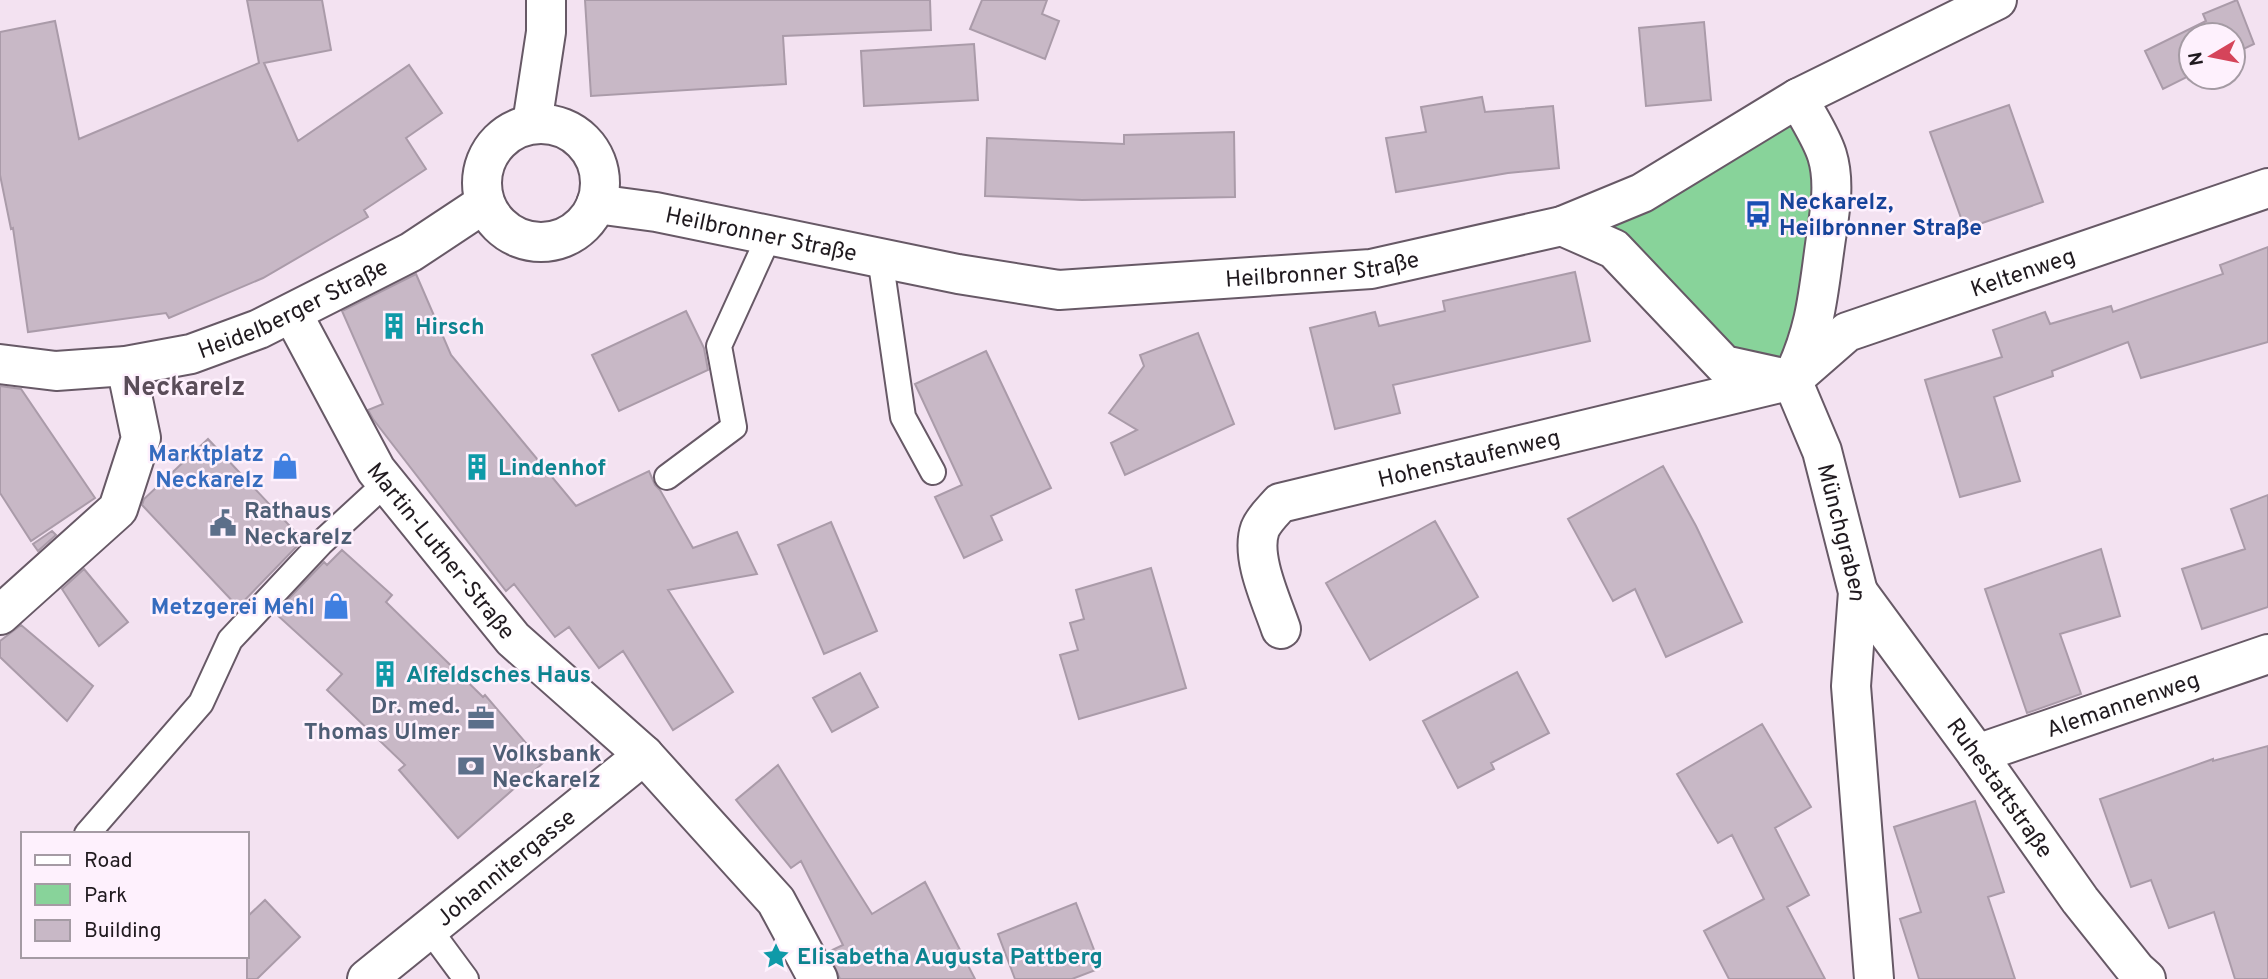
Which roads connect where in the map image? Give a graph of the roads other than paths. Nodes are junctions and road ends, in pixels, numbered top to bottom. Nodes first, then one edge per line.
1 (546, 0) edge
2 (1994, 1) edge
3 (1798, 98) junction
4 (532, 124) junction
5 (2268, 188) edge
6 (485, 203) junction
7 (596, 204) junction
8 (1562, 226) junction
9 (770, 234) junction
10 (880, 257) junction
11 (292, 313) junction
12 (0, 364) edge
13 (127, 366) junction
14 (1792, 380) junction
15 (933, 472) dead end
16 (667, 477) dead end
17 (386, 483) junction
18 (1857, 592) junction
19 (0, 615) edge
20 (1281, 629) dead end
21 (2268, 654) edge
22 (1978, 754) junction
23 (644, 755) junction
24 (89, 832) edge
25 (429, 929) junction
26 (367, 979) edge
27 (466, 979) edge
28 (818, 979) edge
29 (1874, 979) edge
30 (2146, 979) edge

1 - 4 street
2 - 3 street, Heilbronner Straße
3 - 8 street, Heilbronner Straße
3 - 14 street
4 - 6 street
4 - 7 street
5 - 14 street, Keltenweg
6 - 7 street
6 - 11 street, Heidelberger Straße
7 - 9 street, Heilbronner Straße
8 - 10 street, Heilbronner Straße
8 - 14 street
9 - 10 street, Heilbronner Straße
9 - 16 lane
10 - 15 lane
11 - 13 street, Heidelberger Straße
11 - 17 street, Martin-Luther-Straße
12 - 13 street, Heidelberger Straße
13 - 19 street
14 - 18 street, Münchgraben
14 - 20 street, Hohenstaufenweg
17 - 23 street, Martin-Luther-Straße
17 - 24 lane
18 - 22 street, Ruhestattstraße
18 - 29 street, Münchgraben
21 - 22 street, Alemannenweg
22 - 30 street, Ruhestattstraße
23 - 25 street, Johannitergasse
23 - 28 street, Martin-Luther-Straße
25 - 26 street, Johannitergasse
25 - 27 lane

